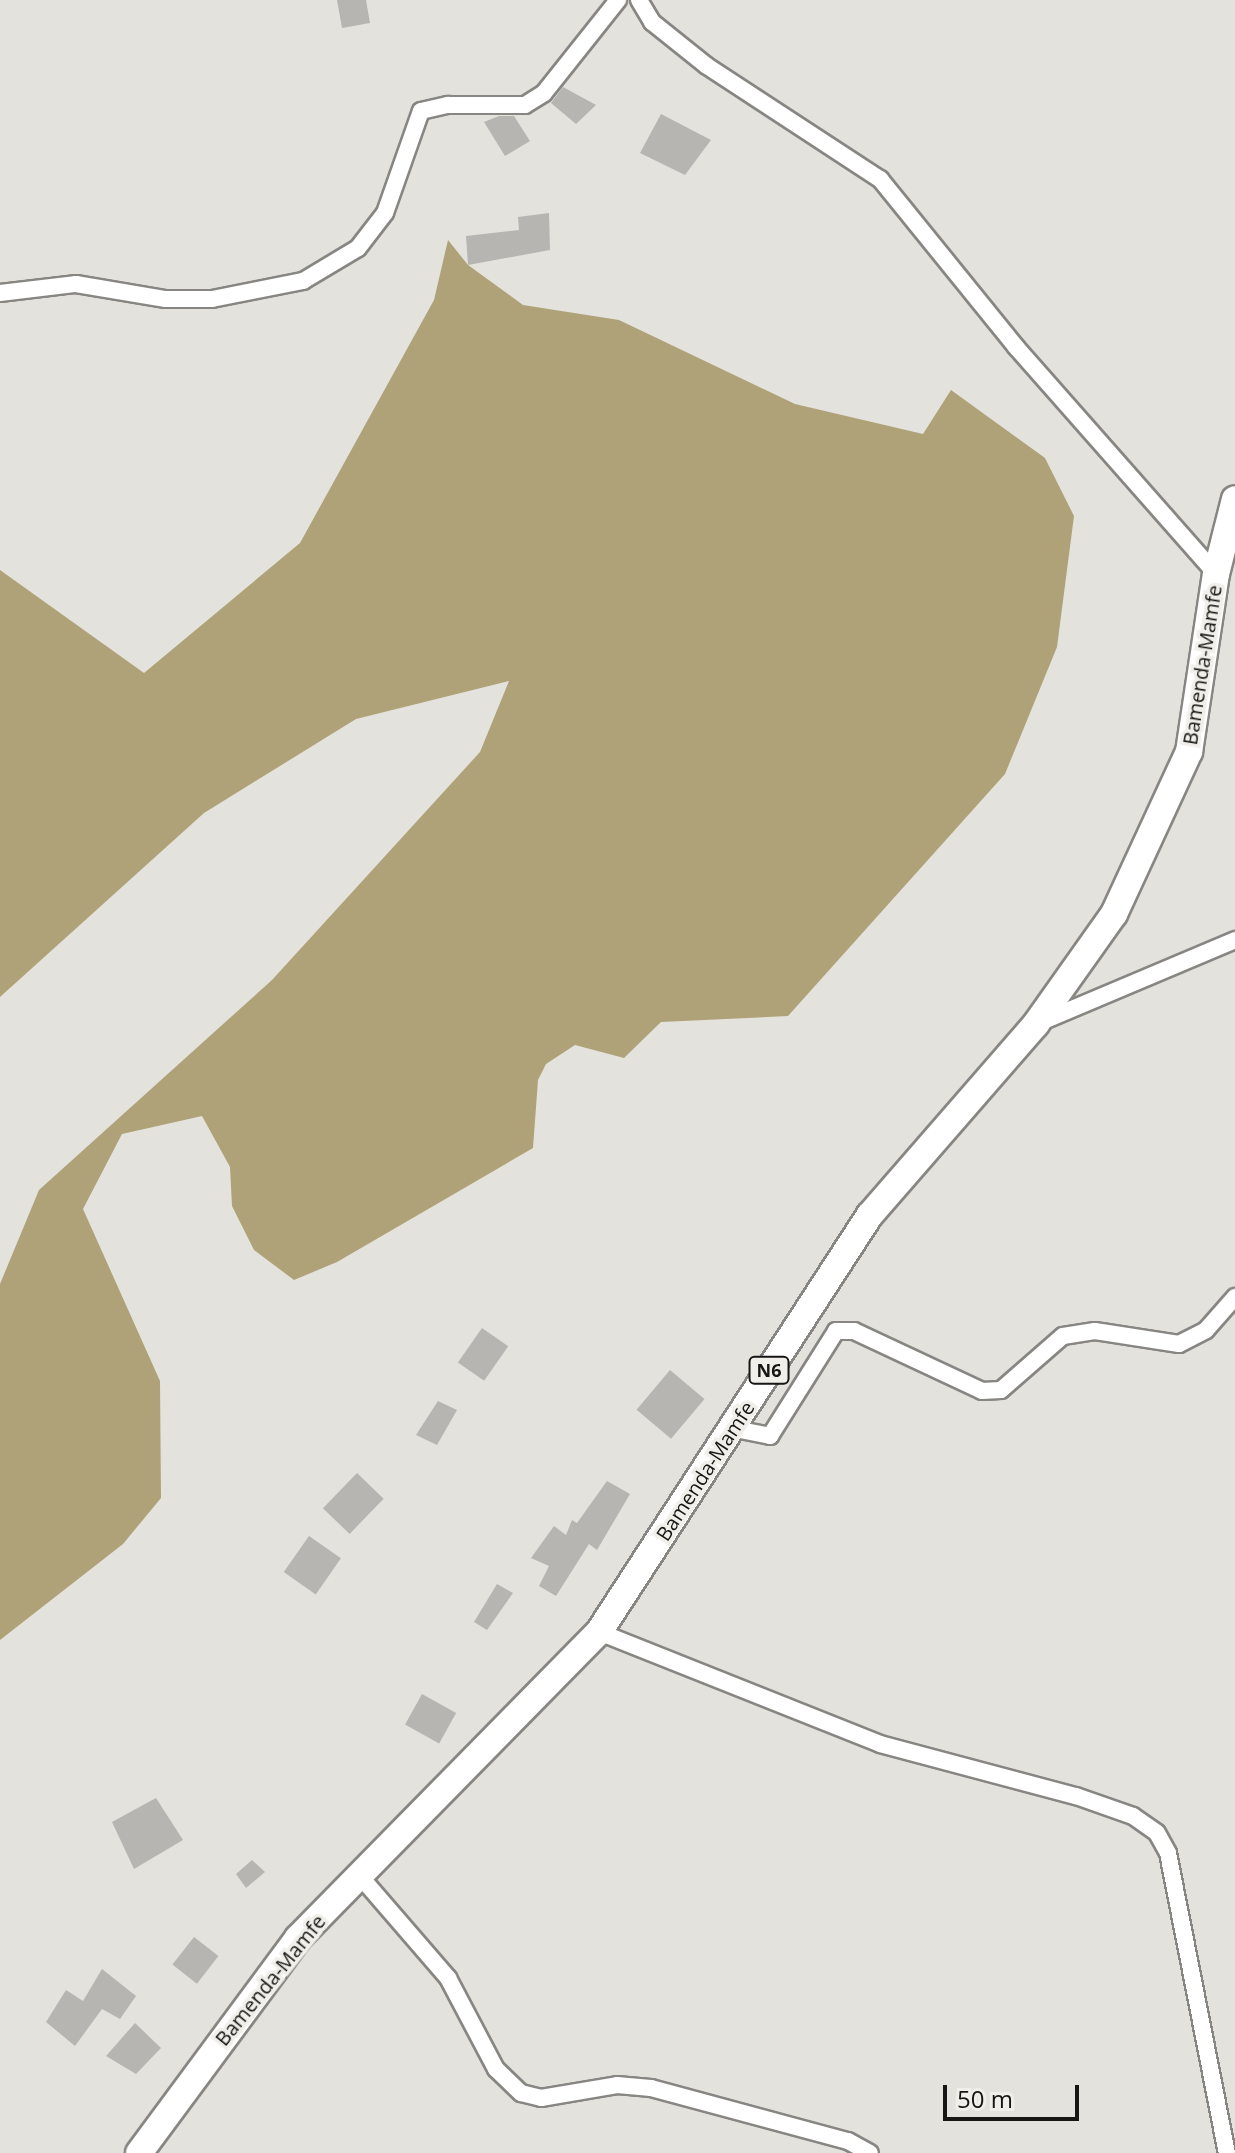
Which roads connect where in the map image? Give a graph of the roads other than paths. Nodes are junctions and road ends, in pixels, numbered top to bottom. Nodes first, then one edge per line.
1 (618, 0) edge
2 (639, 0) edge
3 (0, 293) edge
4 (1235, 499) edge
5 (1216, 574) junction
6 (1235, 940) edge
7 (1036, 1024) junction
8 (1235, 1297) edge
9 (735, 1429) junction
10 (599, 1632) junction
11 (360, 1876) junction
12 (139, 2153) edge
13 (870, 2153) edge
14 (1227, 2153) edge

1 - 3 street
2 - 5 street
4 - 5 highway, Bamenda-Mamfe / N6
5 - 7 highway, Bamenda-Mamfe / N6
6 - 7 street
7 - 9 highway, Bamenda-Mamfe / N6
8 - 9 street
9 - 10 highway, Bamenda-Mamfe / N6
10 - 11 highway, Bamenda-Mamfe / N6
10 - 14 street
11 - 12 highway, Bamenda-Mamfe / N6
11 - 13 street

